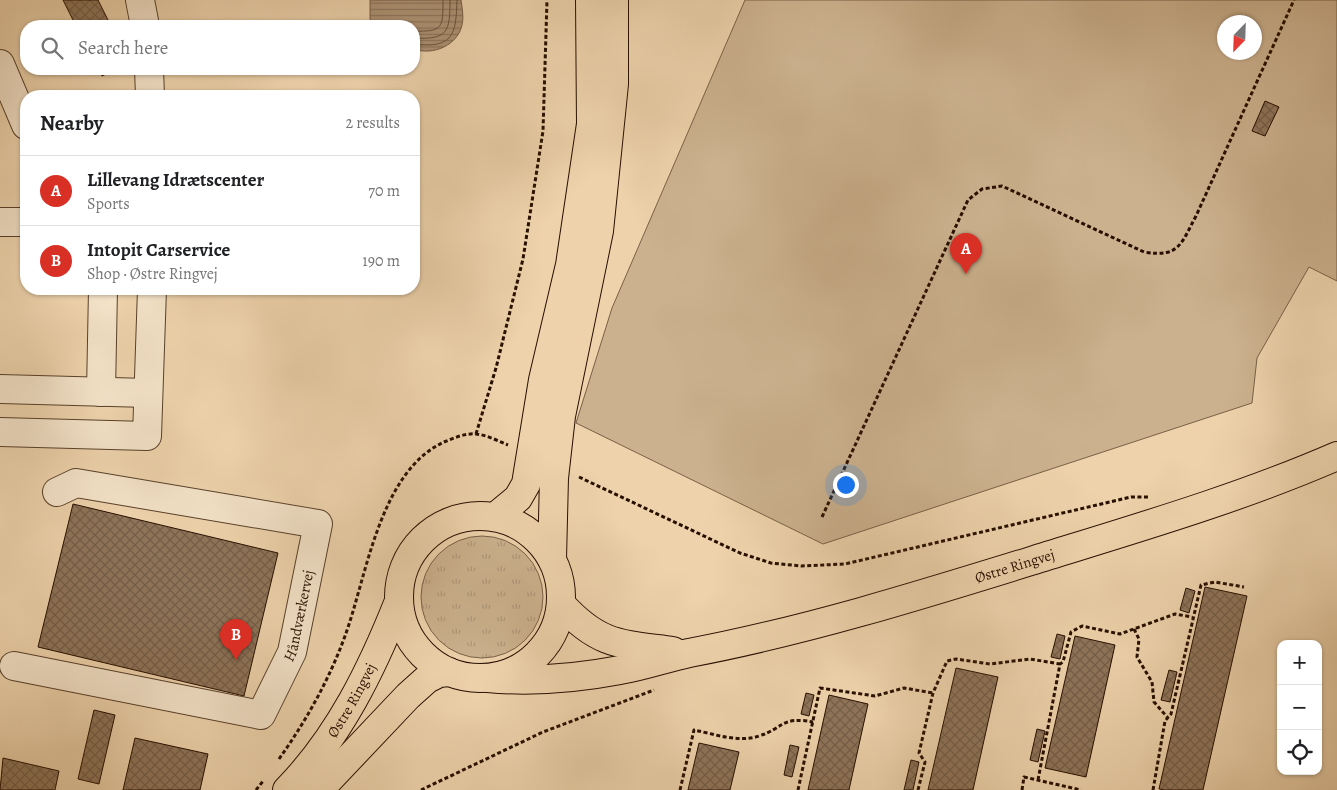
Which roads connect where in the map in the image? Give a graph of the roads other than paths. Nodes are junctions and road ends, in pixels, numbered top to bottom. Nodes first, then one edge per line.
1 (140, 0) edge
2 (590, 0) edge
3 (614, 0) edge
4 (144, 20) edge
5 (0, 64) edge
6 (150, 75) edge
7 (150, 90) edge
8 (20, 111) edge
9 (0, 222) edge
10 (20, 222) edge
11 (103, 295) edge
12 (152, 295) edge
13 (0, 389) edge
14 (100, 392) junction
15 (148, 393) junction
16 (0, 432) edge
17 (1337, 456) edge
18 (57, 492) dead end
19 (495, 517) junction
20 (552, 559) junction
21 (399, 600) junction
22 (561, 604) junction
23 (687, 654) junction
24 (14, 666) dead end
25 (449, 672) junction
26 (488, 678) junction
27 (276, 784) edge
28 (319, 790) edge

1 - 4 street
2 - 19 main road
3 - 20 main road
5 - 8 street
6 - 7 street
9 - 10 street
11 - 14 street
12 - 15 street
13 - 14 street
14 - 15 street
15 - 16 street
17 - 23 main road, Østre Ringvej
18 - 24 street, Håndværkervej
19 - 20 main road
19 - 21 main road
20 - 22 main road
21 - 25 main road
21 - 27 main road, Østre Ringvej
22 - 23 main road, Østre Ringvej
22 - 26 main road
23 - 26 main road, Østre Ringvej
25 - 26 main road
25 - 28 main road, Østre Ringvej

